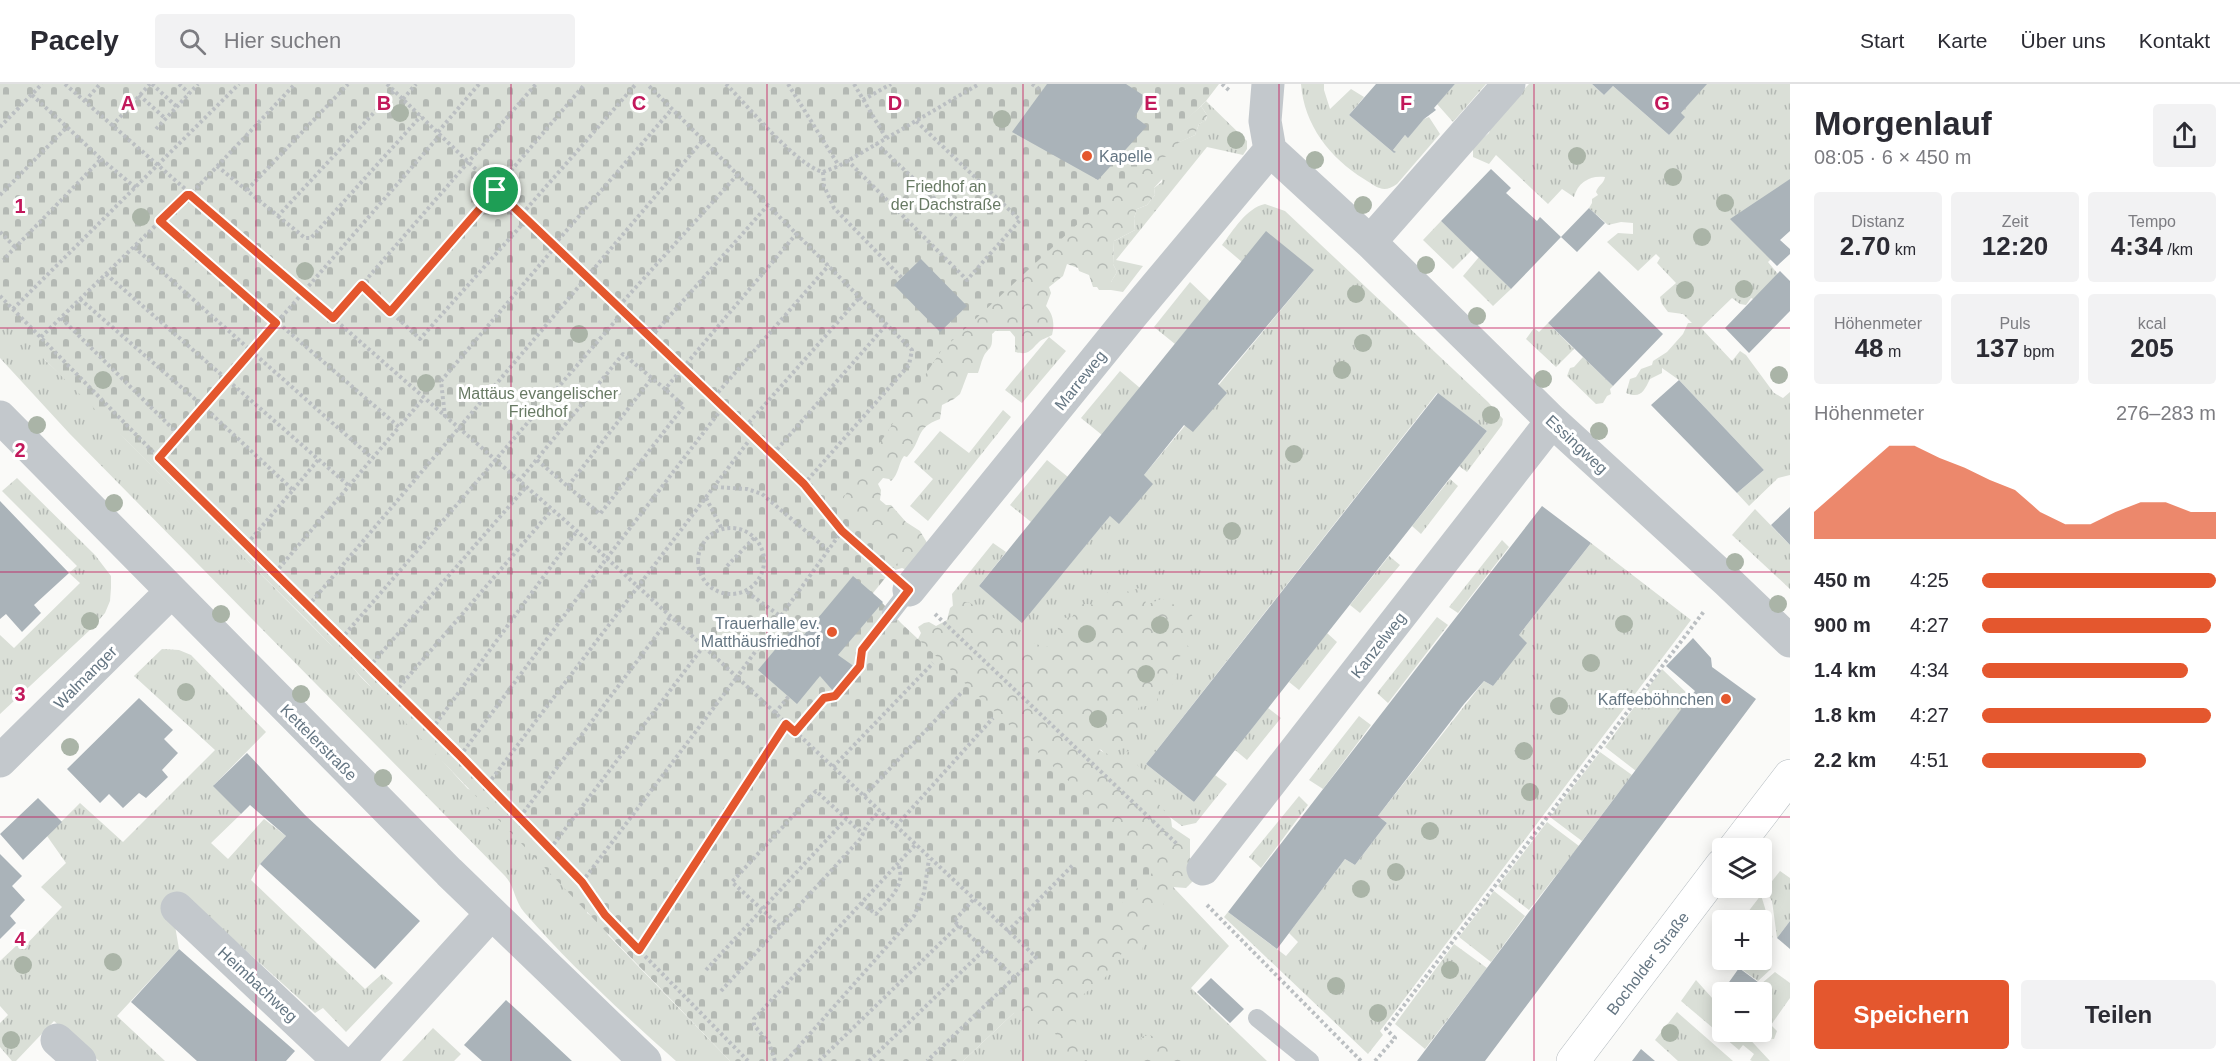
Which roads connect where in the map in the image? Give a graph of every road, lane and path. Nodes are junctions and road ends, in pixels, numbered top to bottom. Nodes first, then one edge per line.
1 (42, 84) edge
2 (64, 84) edge
3 (100, 84) edge
4 (151, 84) edge
5 (179, 84) edge
6 (198, 84) edge
7 (295, 84) edge
8 (348, 84) edge
9 (387, 84) edge
10 (416, 84) edge
11 (479, 84) edge
12 (536, 84) edge
13 (585, 84) edge
14 (636, 84) edge
15 (647, 84) edge
16 (726, 84) edge
17 (788, 84) edge
18 (854, 84) edge
19 (891, 84) edge
20 (979, 84) edge
21 (1032, 84) edge
22 (1268, 84) edge
23 (1509, 84) edge
24 (236, 85) edge
25 (394, 91) junction
26 (1042, 91) dead end
27 (189, 93) junction
28 (32, 94) junction
29 (139, 95) junction
30 (403, 99) junction
31 (863, 100) junction
32 (84, 102) junction
33 (177, 106) junction
34 (672, 109) junction
35 (421, 116) junction
36 (166, 119) junction
37 (916, 120) junction
38 (112, 126) junction
39 (0, 127) edge
40 (67, 127) junction
41 (156, 129) dead end
42 (439, 134) junction
43 (886, 138) junction
44 (703, 140) junction
45 (876, 143) junction
46 (1270, 150) junction
47 (101, 159) junction
48 (847, 160) junction
49 (468, 162) junction
50 (839, 165) junction
51 (157, 166) junction
52 (217, 166) junction
53 (823, 172) junction
54 (738, 174) junction
55 (136, 188) junction
56 (247, 190) junction
57 (496, 190) junction
58 (0, 195) edge
59 (190, 195) junction
60 (768, 205) junction
61 (522, 214) junction
62 (278, 216) junction
63 (527, 219) junction
64 (956, 219) dead end
65 (160, 221) junction
66 (0, 232) edge
67 (797, 233) junction
68 (1370, 242) junction
69 (554, 246) junction
70 (15, 247) junction
71 (134, 247) junction
72 (3, 260) dead end
73 (829, 265) junction
74 (106, 274) junction
75 (587, 275) junction
76 (902, 278) dead end
77 (362, 285) junction
78 (303, 292) junction
79 (0, 296) edge
80 (860, 297) junction
81 (80, 299) junction
82 (619, 306) junction
83 (13, 309) junction
84 (624, 311) junction
85 (390, 312) junction
86 (61, 318) junction
87 (333, 318) junction
88 (276, 323) junction
89 (887, 323) junction
90 (41, 337) junction
91 (651, 337) junction
92 (252, 351) junction
93 (683, 367) junction
94 (652, 378) junction
95 (227, 379) junction
96 (664, 389) junction
97 (714, 397) junction
98 (424, 398) junction
99 (724, 406) junction
100 (204, 407) junction
101 (0, 417) edge
102 (445, 417) junction
103 (1552, 421) junction
104 (399, 427) junction
105 (745, 427) junction
106 (458, 428) junction
107 (754, 434) junction
108 (179, 435) junction
109 (773, 454) junction
110 (159, 458) junction
111 (372, 458) junction
112 (318, 460) junction
113 (494, 460) junction
114 (537, 460) junction
115 (519, 481) junction
116 (804, 484) junction
117 (348, 486) junction
118 (568, 486) junction
119 (525, 487) junction
120 (714, 487) junction
121 (293, 489) junction
122 (706, 498) junction
123 (552, 510) junction
124 (722, 529) junction
125 (577, 531) junction
126 (842, 531) junction
127 (755, 537) junction
128 (246, 545) junction
129 (828, 550) junction
130 (607, 558) junction
131 (727, 566) dead end
132 (275, 573) junction
133 (1727, 581) junction
134 (638, 586) junction
135 (171, 592) junction
136 (747, 592) junction
137 (900, 601) junction
138 (308, 606) junction
139 (671, 616) junction
140 (780, 616) junction
141 (341, 639) junction
142 (1790, 641) edge
143 (703, 647) junction
144 (933, 663) dead end
145 (369, 667) junction
146 (737, 677) junction
147 (963, 690) dead end
148 (395, 692) junction
149 (789, 696) dead end
150 (775, 713) junction
151 (993, 718) dead end
152 (786, 724) junction
153 (432, 729) junction
154 (795, 732) junction
155 (460, 756) junction
156 (0, 761) edge
157 (833, 767) junction
158 (1790, 776) edge
159 (488, 784) junction
160 (864, 796) junction
161 (880, 810) junction
162 (520, 817) junction
163 (846, 819) junction
164 (896, 826) junction
165 (863, 834) junction
166 (1742, 838) edge
167 (916, 844) junction
168 (550, 849) junction
169 (929, 858) junction
170 (897, 864) junction
171 (1074, 864) dead end
172 (1203, 869) junction
173 (1712, 878) edge
174 (582, 882) junction
175 (973, 900) junction
176 (861, 903) junction
177 (177, 908) dead end
178 (762, 910) junction
179 (491, 914) junction
180 (959, 925) junction
181 (780, 926) junction
182 (1007, 932) junction
183 (985, 949) junction
184 (639, 950) junction
185 (706, 970) dead end
186 (1015, 978) junction
187 (721, 991) dead end
188 (1257, 1018) dead end
189 (339, 1061) edge
190 (358, 1061) edge
191 (645, 1061) edge
192 (747, 1061) edge
193 (775, 1061) edge
194 (786, 1061) edge
195 (819, 1061) edge
196 (869, 1061) edge
197 (927, 1061) edge
198 (1310, 1061) edge
199 (1361, 1061) edge
200 (1375, 1061) edge
201 (1573, 1061) edge

1 - 28 path
2 - 32 path
3 - 32 path
4 - 29 path
4 - 33 path
5 - 27 path
6 - 27 path
7 - 52 path
8 - 56 path
9 - 25 path
10 - 30 path
11 - 42 path
12 - 49 path
13 - 57 path
14 - 61 path
15 - 34 path
16 - 53 path
17 - 50 path
18 - 31 path
19 - 31 path
20 - 37 path
21 - 26 path
22 - 46 street
23 - 68 street
24 - 51 path
25 - 30 path
25 - 62 path
27 - 33 path
28 - 39 path
28 - 40 path
29 - 36 path
29 - 38 path
30 - 35 path
31 - 43 path
32 - 38 path
33 - 36 path
34 - 44 path
34 - 69 path
35 - 42 path
35 - 62 path
36 - 41 path
37 - 43 path
37 - 48 path
38 - 51 path
40 - 47 path
40 - 58 path
42 - 49 path
42 - 78 path
43 - 45 path
44 - 54 path
44 - 75 path
45 - 48 path
45 - 64 path
46 - 68 street, Essingweg
46 - 137 street, Marreweg
47 - 55 path
47 - 70 path
48 - 50 path
49 - 57 path
49 - 77 path
50 - 53 path
51 - 55 path
51 - 59 path
52 - 56 path
52 - 59 path
53 - 76 path
54 - 60 path
54 - 82 path
55 - 83 path
56 - 62 path
57 - 61 path
57 - 85 path
59 - 65 path
59 - 78 path
60 - 67 path
60 - 91 path
61 - 63 path
63 - 69 path
63 - 85 path
65 - 71 path
65 - 88 path
66 - 70 path
67 - 73 path
67 - 93 path
68 - 103 street, Essingweg
69 - 75 path
69 - 102 path
70 - 72 path
71 - 74 path
71 - 92 path
73 - 80 path
73 - 97 path
74 - 81 path
74 - 95 path
75 - 82 path
75 - 106 path
77 - 85 path
77 - 87 path
78 - 87 path
78 - 88 path
79 - 83 path
80 - 89 path
80 - 105 path
81 - 86 path
81 - 100 path
82 - 84 path
83 - 90 path
84 - 91 path
84 - 113 path
86 - 90 path
86 - 108 path
87 - 98 path
88 - 92 path
88 - 104 path
89 - 109 path
89 - 116 path
90 - 110 path
91 - 93 path
92 - 95 path
92 - 111 path
93 - 96 path
93 - 97 path
94 - 96 path
94 - 114 path
94 - 118 path
95 - 100 path
95 - 112 path
96 - 118 path
97 - 99 path
98 - 102 path
98 - 104 path
99 - 105 path
99 - 130 path
100 - 108 path
100 - 121 path
101 - 135 street, Kettelerstraße
102 - 106 path
103 - 133 street, Essingweg
103 - 172 street, Kanzelweg
104 - 111 path
105 - 107 path
106 - 113 path
106 - 138 path
107 - 109 path
107 - 120 path
108 - 110 path
109 - 116 path
110 - 128 path
111 - 117 path
112 - 117 path
112 - 121 path
113 - 115 path
113 - 141 path
114 - 115 path
114 - 118 path
115 - 119 path
116 - 126 path
117 - 132 path
119 - 123 path
119 - 145 path
120 - 122 path
120 - 129 path
121 - 128 path
122 - 124 path
122 - 134 path
123 - 125 path
123 - 148 path
124 - 127 path
124 - 136 path
125 - 130 path
125 - 153 path
126 - 129 path
126 - 137 path
127 - 131 path
127 - 136 path
128 - 132 path
129 - 140 path
130 - 134 path
130 - 155 path
132 - 138 path
133 - 142 street, Essingweg
133 - 200 path
134 - 139 path
134 - 159 path
135 - 156 street, Walmanger
135 - 179 street, Kettelerstraße
136 - 140 path
137 - 154 path
137 - 172 path
138 - 141 path
139 - 143 path
139 - 162 path
140 - 146 path
141 - 145 path
143 - 146 path
143 - 168 path
144 - 157 path
145 - 148 path
146 - 150 path
146 - 174 path
147 - 160 path
148 - 153 path
149 - 150 path
150 - 152 path
151 - 164 path
152 - 154 path
152 - 184 path
153 - 155 path
154 - 157 path
155 - 159 path
157 - 160 path
158 - 166 main road
159 - 162 path
160 - 161 path
161 - 164 path
161 - 165 path
162 - 168 path
163 - 165 path
163 - 178 path
163 - 178 path
164 - 167 path
165 - 181 path
167 - 169 path
167 - 170 path
168 - 174 path
169 - 175 path
169 - 194 path
170 - 176 path
170 - 176 path
171 - 182 path
172 - 199 path
173 - 201 main road, Bocholder Straße
174 - 184 path
175 - 180 path
175 - 182 path
176 - 193 path
177 - 189 street, Heimbachweg
178 - 181 path
178 - 185 path
179 - 190 street
179 - 191 street, Kettelerstraße
180 - 183 path
180 - 195 path
181 - 187 path
182 - 186 path
183 - 186 path
183 - 196 path
184 - 192 path
186 - 197 path
188 - 198 lane

